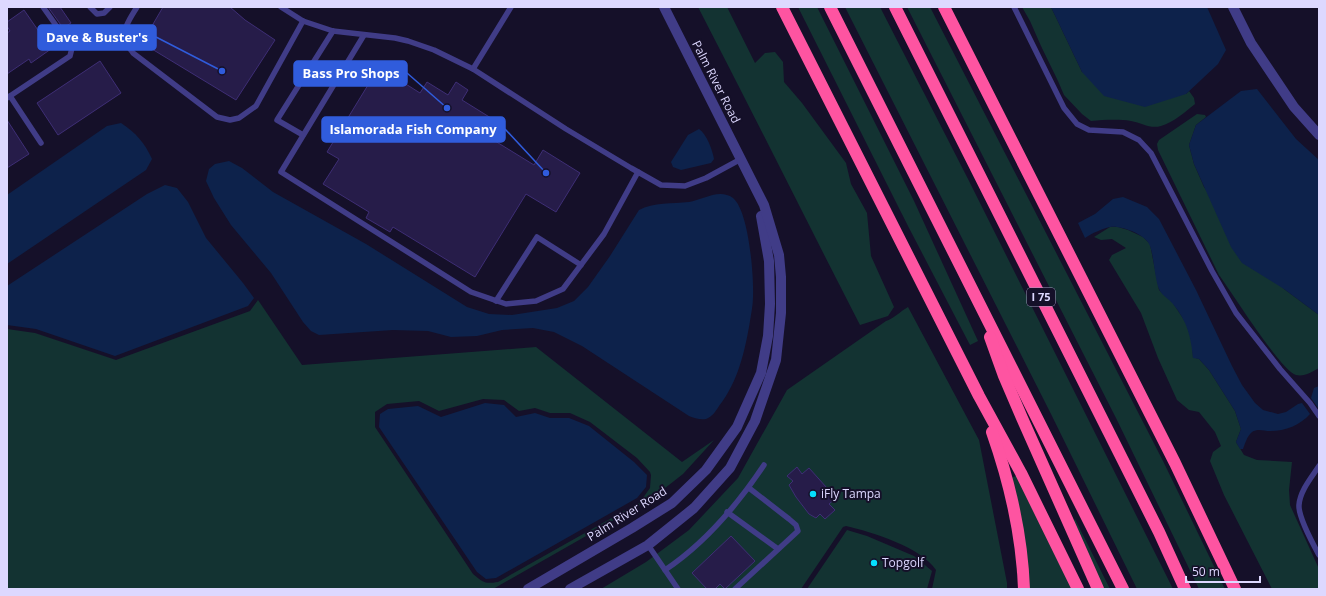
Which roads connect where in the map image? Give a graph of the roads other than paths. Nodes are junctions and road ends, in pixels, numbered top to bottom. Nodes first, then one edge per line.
1 (43, 7) edge
2 (90, 7) edge
3 (110, 7) edge
4 (137, 7) edge
5 (281, 7) edge
6 (511, 7) edge
7 (664, 7) edge
8 (782, 7) edge
9 (830, 7) edge
10 (895, 7) edge
11 (944, 7) edge
12 (1014, 7) edge
13 (1233, 7) edge
14 (303, 21) junction
15 (333, 31) junction
16 (364, 35) junction
17 (472, 69) junction
18 (9, 97) edge
19 (303, 135) junction
20 (1319, 135) edge
21 (41, 143) dead end
22 (741, 159) junction
23 (745, 169) junction
24 (638, 172) junction
25 (581, 265) junction
26 (496, 301) junction
27 (981, 305) junction
28 (979, 396) junction
29 (1319, 416) edge
30 (764, 465) dead end
31 (1319, 466) edge
32 (748, 488) junction
33 (727, 512) junction
34 (648, 545) junction
35 (778, 549) junction
36 (1319, 555) edge
37 (665, 570) junction
38 (528, 589) edge
39 (570, 589) edge
40 (678, 589) edge
41 (735, 589) edge
42 (1024, 589) edge
43 (1078, 589) edge
44 (1098, 589) edge
45 (1123, 589) edge
46 (1185, 589) edge
47 (1235, 589) edge

1 - 18 lane
2 - 3 lane
4 - 14 lane
5 - 14 lane
6 - 17 lane
7 - 22 street, Palm River Road
8 - 28 highway
9 - 27 highway
10 - 46 highway, I 75
11 - 47 highway
12 - 29 lane
13 - 20 street
14 - 15 lane
15 - 16 lane
15 - 19 lane
16 - 17 lane
16 - 19 lane
17 - 24 lane
18 - 21 lane
19 - 26 lane
22 - 23 street, Palm River Road
22 - 24 lane
23 - 34 street, Palm River Road
23 - 38 street, Palm River Road
24 - 25 lane
25 - 26 lane
25 - 26 lane
27 - 44 highway
27 - 45 highway
28 - 42 highway
28 - 43 highway
30 - 32 lane
31 - 36 lane
32 - 33 lane
32 - 35 lane
33 - 35 lane
33 - 37 lane
34 - 37 lane
34 - 39 street, Palm River Road
35 - 41 lane
37 - 40 lane

